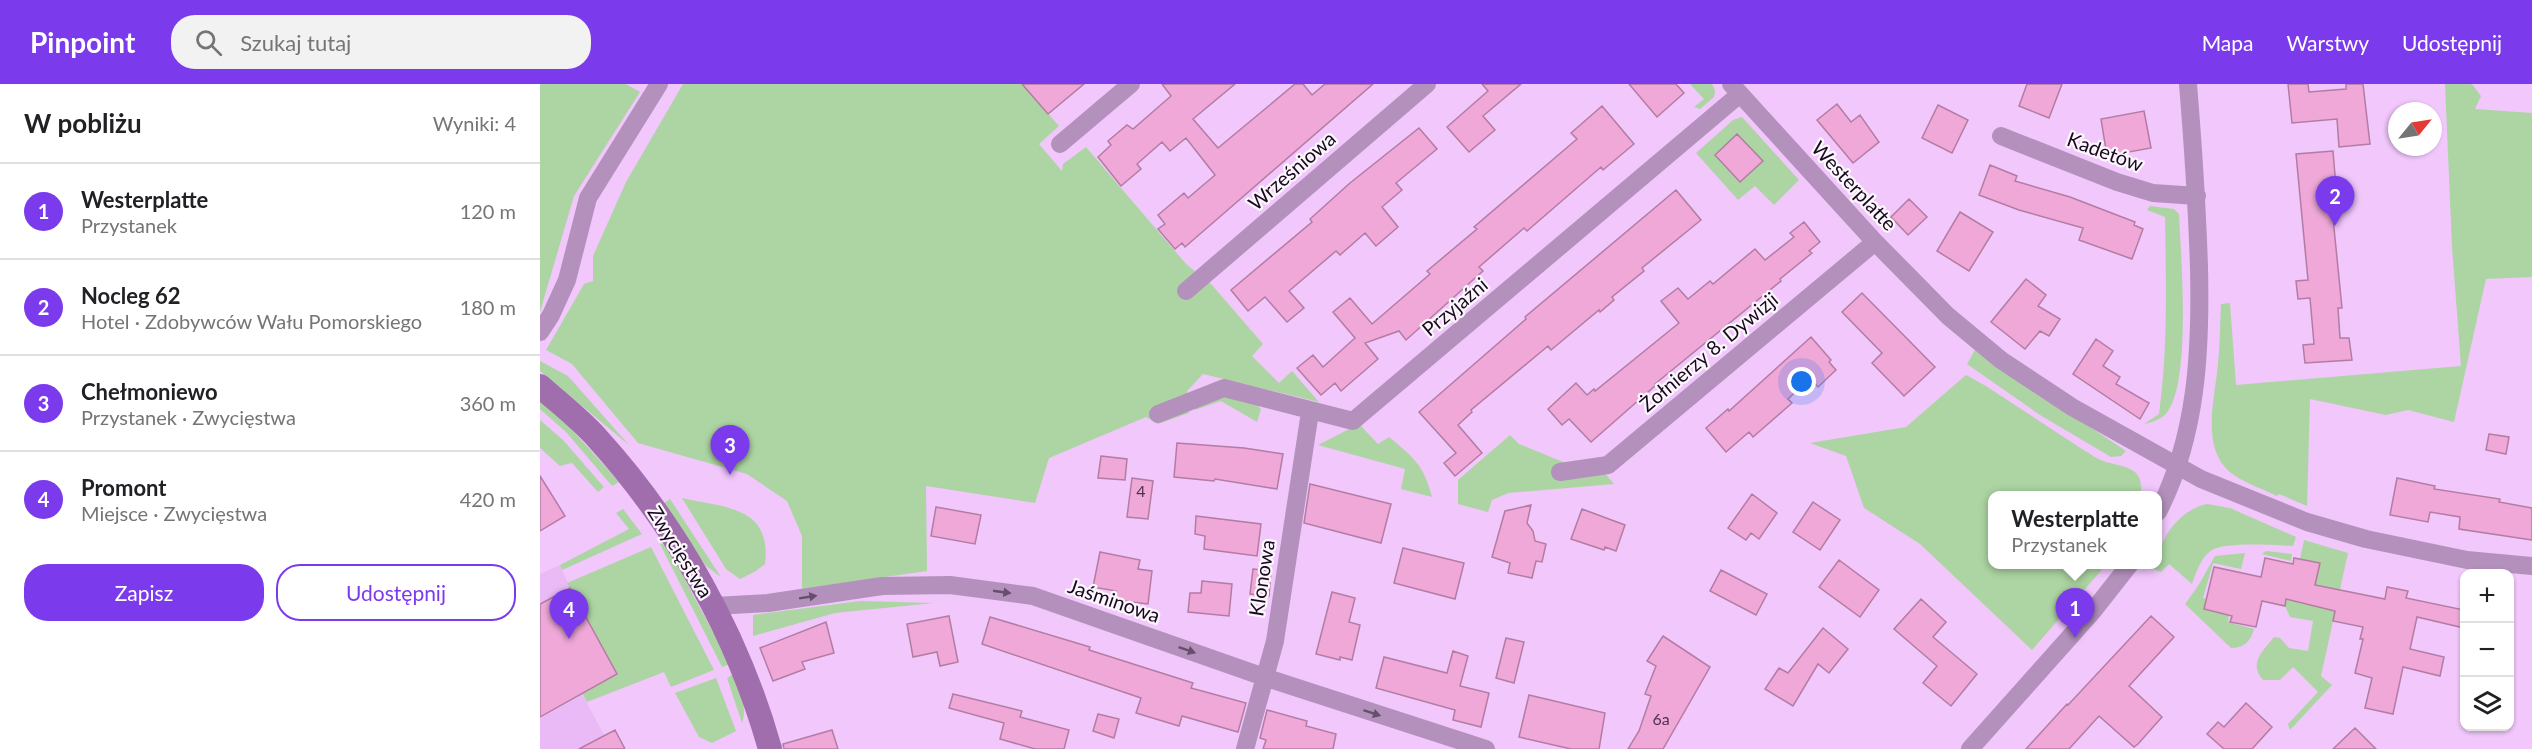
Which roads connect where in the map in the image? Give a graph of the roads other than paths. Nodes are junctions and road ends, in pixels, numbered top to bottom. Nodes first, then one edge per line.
1 (659, 84) edge
2 (1131, 84) edge
3 (1427, 84) edge
4 (2188, 84) edge
5 (1736, 89) edge
6 (2001, 136) dead end
7 (1060, 144) dead end
8 (2197, 196) junction
9 (1875, 242) junction
10 (1186, 291) dead end
11 (540, 332) edge
12 (540, 386) edge
13 (1310, 411) junction
14 (1158, 414) dead end
15 (2176, 465) junction
16 (1560, 472) dead end
17 (2162, 500) edge
18 (2532, 566) edge
19 (2126, 569) edge
20 (714, 606) junction
21 (1266, 678) junction
22 (770, 749) edge
23 (1245, 749) edge
24 (1486, 749) edge
25 (1970, 749) edge

1 - 11 street
2 - 7 street
3 - 10 street, Wrześniowa
4 - 8 street
5 - 9 street, Westerplatte
5 - 13 street, Przyjaźni
6 - 8 street, Kadetów
8 - 15 street
9 - 15 street, Westerplatte
9 - 16 street, Żołnierzy 8. Dywizji
12 - 20 main road, Zwycięstwa
13 - 14 street, Przyjaźni
13 - 21 street, Klonowa
15 - 17 street
15 - 18 street, Westerplatte
19 - 25 street
20 -> 21 street, Jaśminowa
20 - 22 main road, Zwycięstwa
21 - 23 street, Klonowa
21 -> 24 street, Jaśminowa

